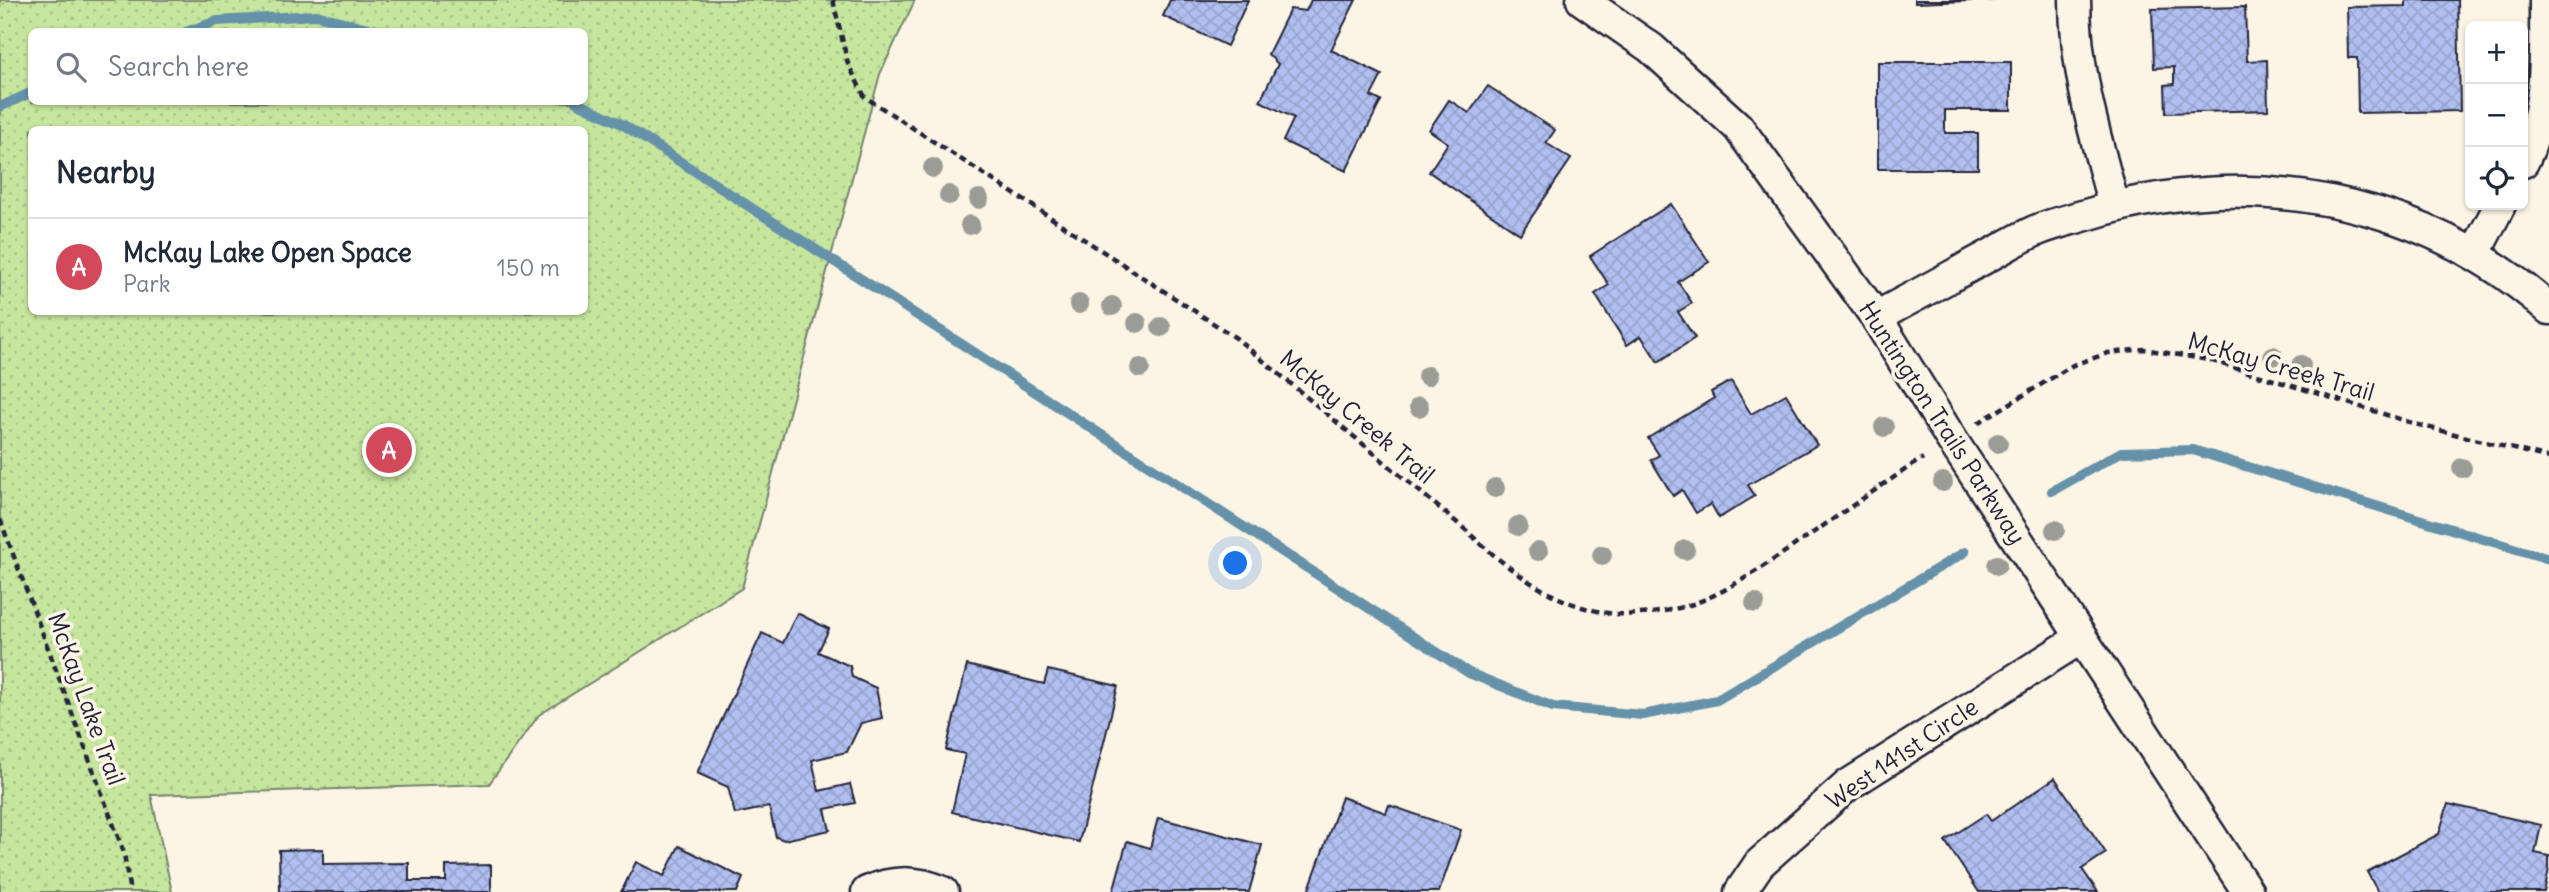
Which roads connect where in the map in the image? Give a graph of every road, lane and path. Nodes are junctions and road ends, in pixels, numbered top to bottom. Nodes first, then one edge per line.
1 (833, 0) edge
2 (1583, 0) edge
3 (2075, 0) edge
4 (2545, 0) edge
5 (2528, 151) edge
6 (2114, 206) junction
7 (2497, 210) edge
8 (2475, 253) junction
9 (2549, 309) edge
10 (1876, 317) junction
11 (1975, 425) dead end
12 (1929, 454) dead end
13 (2549, 458) edge
14 (0, 520) edge
15 (2081, 638) junction
16 (127, 892) edge
17 (867, 892) edge
18 (943, 892) edge
19 (1740, 892) edge
20 (2248, 892) edge

1 - 12 path, McKay Creek Trail
2 - 10 street, Huntington Trails Parkway
3 - 6 street
4 - 5 street
6 - 8 street
6 - 10 street
7 - 8 street
8 - 9 street
10 - 15 street, Huntington Trails Parkway
11 - 13 path, McKay Creek Trail
14 - 16 path, McKay Lake Trail
15 - 19 street, West 141st Circle
15 - 20 street, Huntington Trails Parkway
17 - 18 street

